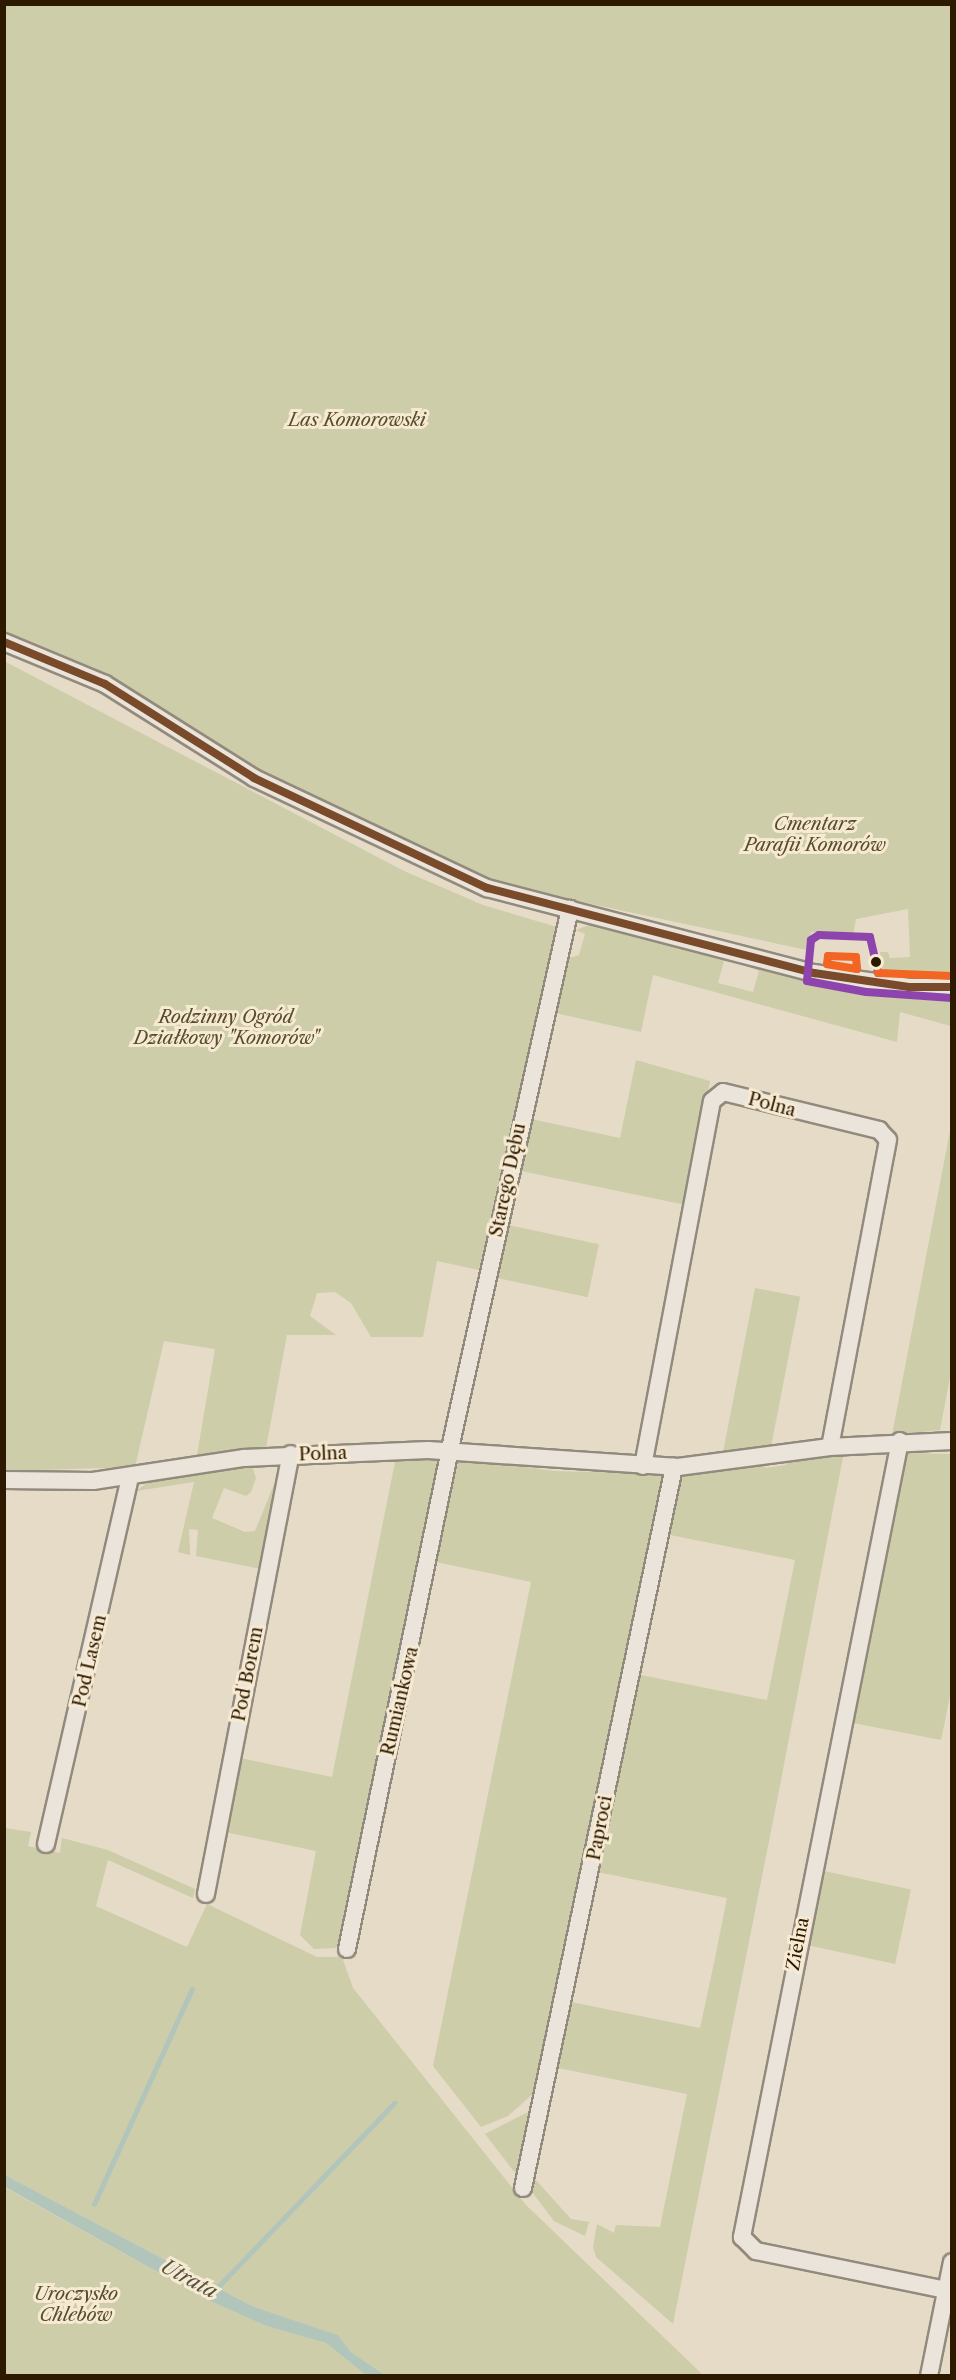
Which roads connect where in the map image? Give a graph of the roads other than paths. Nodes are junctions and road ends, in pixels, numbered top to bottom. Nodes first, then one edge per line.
1 (4, 642) edge
2 (570, 909) junction
3 (951, 987) edge
4 (900, 1441) junction
5 (951, 1441) edge
6 (830, 1447) junction
7 (450, 1451) junction
8 (291, 1454) junction
9 (643, 1466) junction
10 (674, 1467) junction
11 (130, 1478) junction
12 (4, 1480) edge
13 (46, 1844) dead end
14 (206, 1894) dead end
15 (347, 1949) dead end
16 (523, 2188) dead end
17 (951, 2262) edge
18 (946, 2289) junction
19 (929, 2376) edge

1 - 2 street
2 - 3 street
2 - 7 street, Starego Dębu
4 - 5 street, Polna
4 - 6 street, Polna
4 - 18 street, Zielna
6 - 9 street, Polna
6 - 10 street, Polna
7 - 8 street, Polna
7 - 9 street, Polna
7 - 15 street, Rumiankowa
8 - 11 street, Polna
8 - 14 street, Pod Borem
9 - 10 street, Polna
10 - 16 street, Paproci
11 - 12 street, Polna
11 - 13 street, Pod Lasem
17 - 18 street
18 - 19 street

